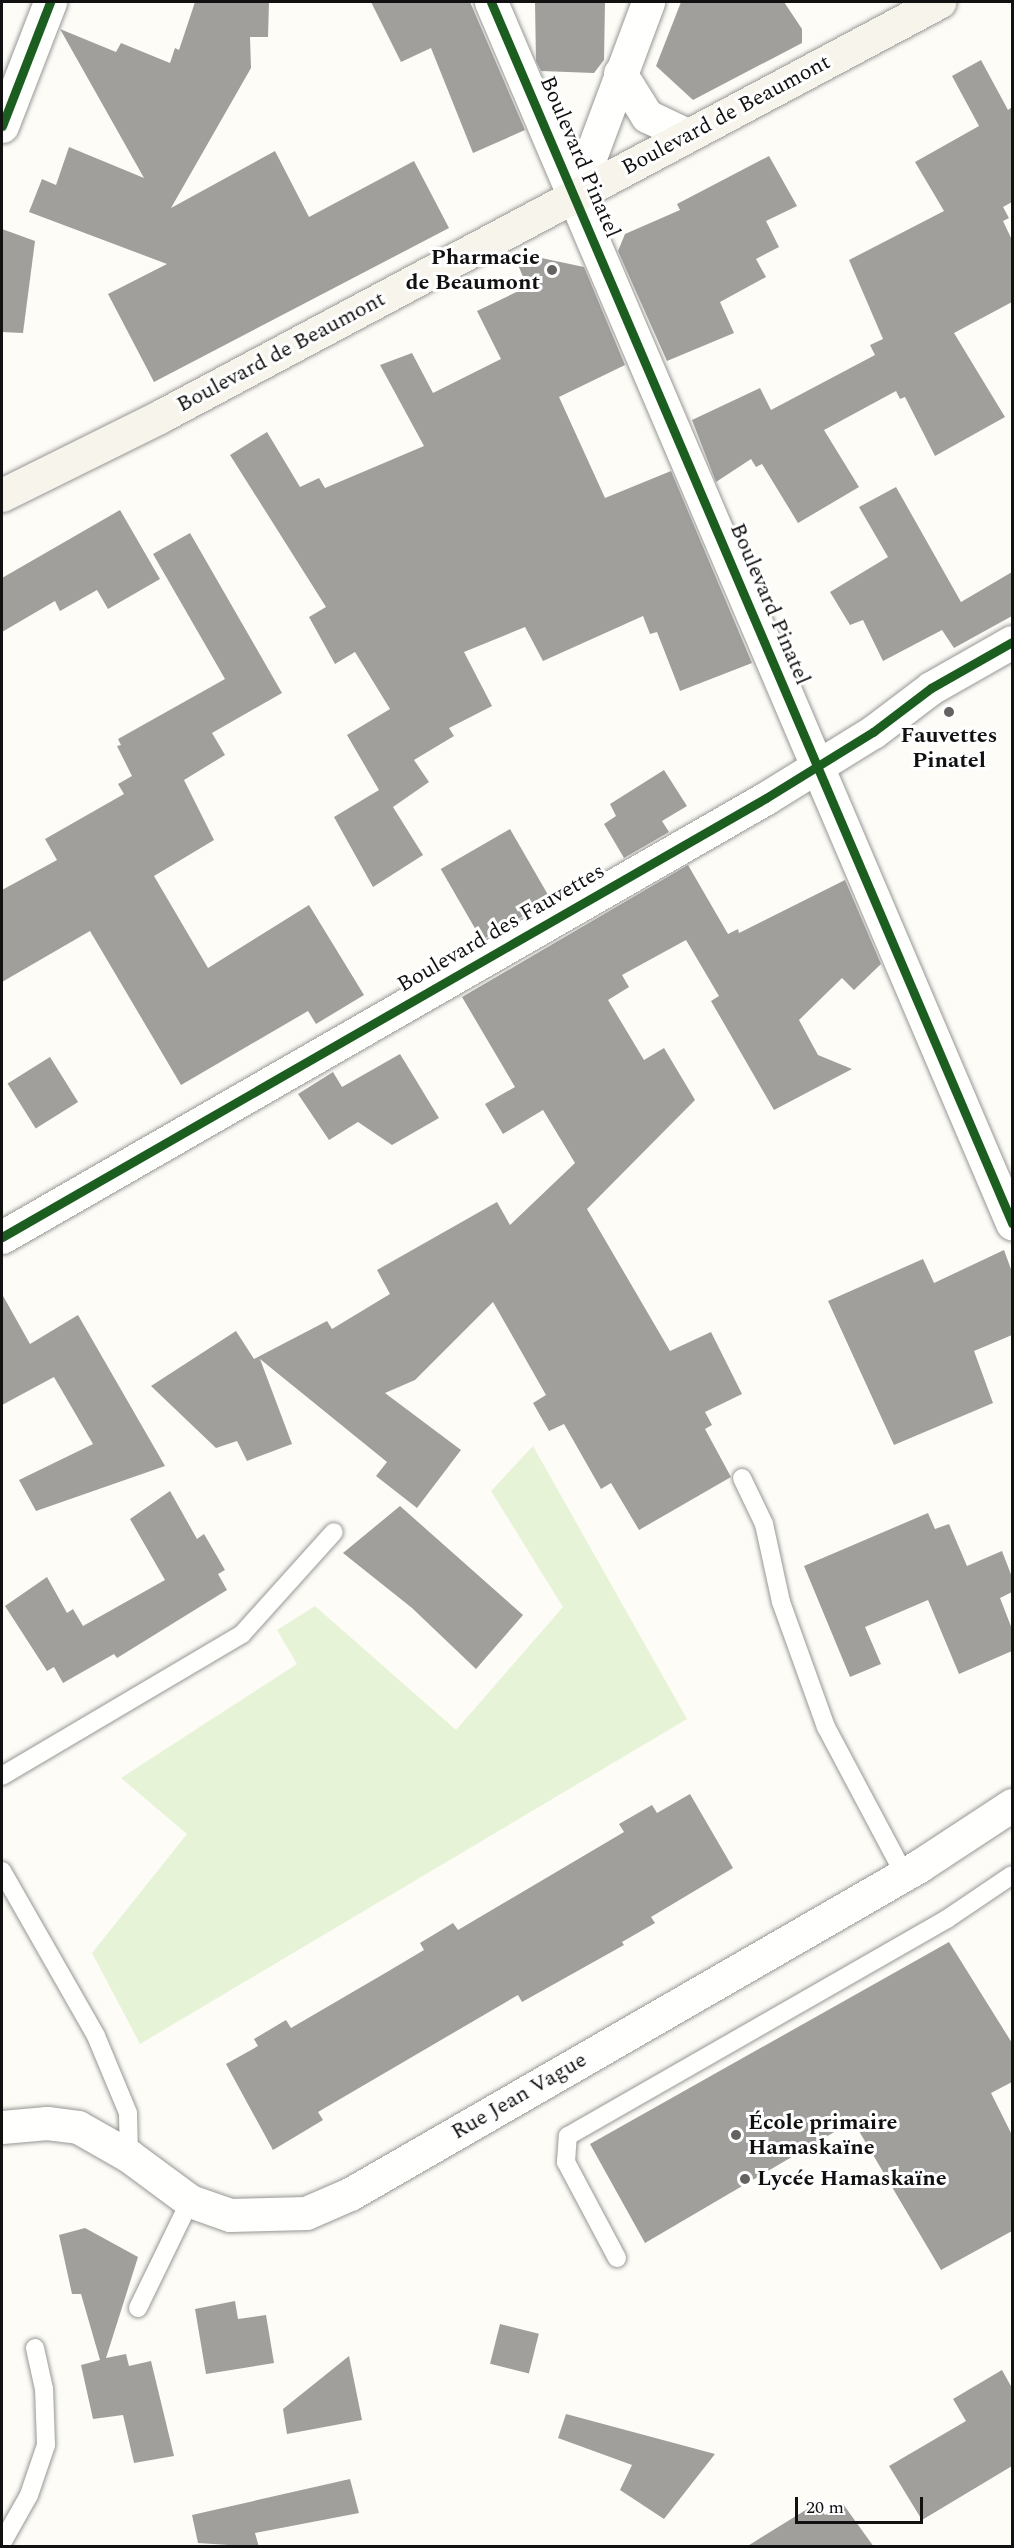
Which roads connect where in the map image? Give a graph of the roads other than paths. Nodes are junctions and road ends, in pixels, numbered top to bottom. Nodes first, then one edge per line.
1 (50, 2) edge
2 (491, 2) edge
3 (648, 2) edge
4 (939, 2) edge
5 (620, 73) junction
6 (2, 126) edge
7 (687, 135) junction
8 (576, 195) junction
9 (2, 495) edge
10 (1012, 642) edge
11 (817, 765) junction
12 (1012, 1223) edge
13 (2, 1237) edge
14 (742, 1478) dead end
15 (334, 1532) dead end
16 (2, 1776) edge
17 (1012, 1805) edge
18 (2, 1871) edge
19 (904, 1874) junction
20 (1012, 1875) edge
21 (2, 2127) edge
22 (129, 2156) junction
23 (190, 2201) junction
24 (617, 2258) dead end
25 (138, 2308) dead end
26 (35, 2348) dead end
27 (2, 2543) edge

1 - 6 street
2 - 8 street, Boulevard Pinatel
3 - 5 street
4 - 7 street, Boulevard de Beaumont
5 - 7 street
5 - 8 street
7 - 8 street, Boulevard de Beaumont
8 - 9 street, Boulevard de Beaumont
8 - 11 street, Boulevard Pinatel
10 - 11 street, Boulevard des Fauvettes
11 - 12 street, Boulevard Pinatel
11 - 13 street, Boulevard des Fauvettes
14 - 19 lane
15 - 16 lane
17 - 19 street, Rue Jean Vague
18 - 22 lane
19 - 23 street, Rue Jean Vague
20 - 24 lane
21 - 22 street, Rue Jean Vague
22 - 23 street, Rue Jean Vague
23 - 25 lane
26 - 27 lane

